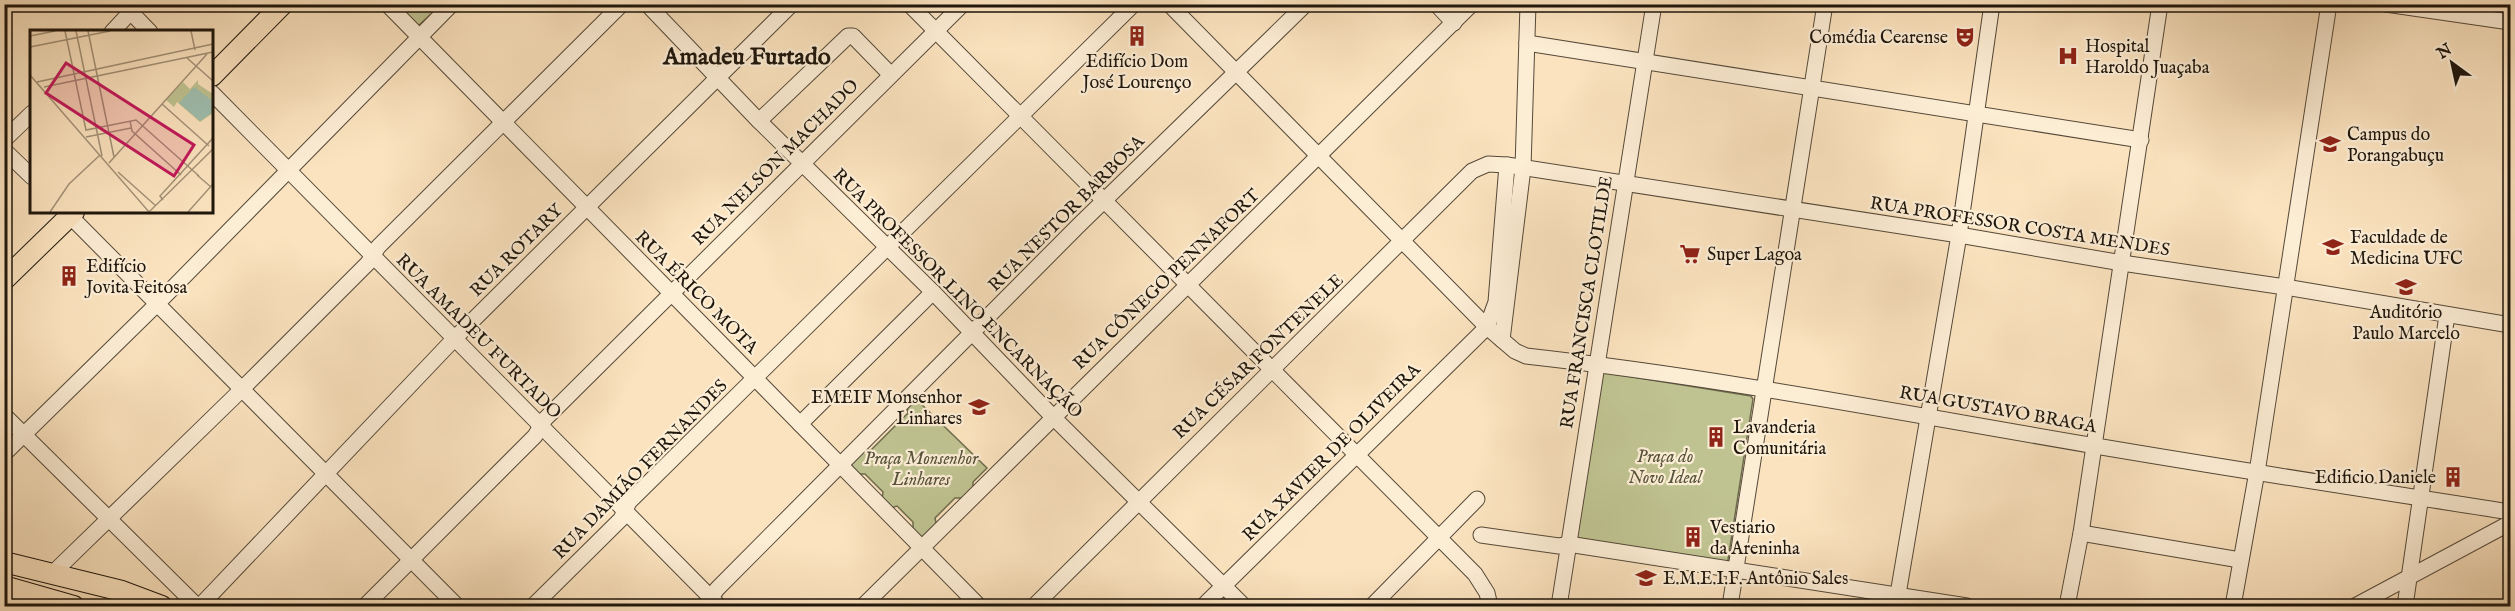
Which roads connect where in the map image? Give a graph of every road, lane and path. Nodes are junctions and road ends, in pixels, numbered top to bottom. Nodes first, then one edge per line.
1 (266, 4) edge
2 (283, 4) edge
3 (387, 4) edge
4 (452, 4) edge
5 (622, 4) edge
6 (647, 4) edge
7 (792, 4) edge
8 (909, 4) edge
9 (963, 4) edge
10 (1134, 4) edge
11 (1169, 4) edge
12 (1306, 4) edge
13 (1436, 4) edge
14 (1472, 4) edge
15 (1528, 4) edge
16 (1654, 4) edge
17 (1825, 4) edge
18 (1992, 4) edge
19 (2160, 4) edge
20 (2329, 4) edge
21 (2386, 4) edge
22 (131, 7) edge
23 (2504, 15) edge
24 (1454, 23) junction
25 (114, 30) edge
26 (148, 30) edge
27 (935, 31) junction
28 (420, 37) junction
29 (1527, 43) junction
30 (213, 59) edge
31 (1644, 62) junction
32 (1236, 72) junction
33 (213, 75) edge
34 (891, 75) junction
35 (717, 78) junction
36 (1813, 90) junction
37 (213, 94) edge
38 (30, 115) edge
39 (1020, 116) junction
40 (1976, 116) junction
41 (759, 121) junction
42 (503, 122) junction
43 (4, 140) edge
44 (2141, 141) junction
45 (4, 150) edge
46 (1319, 156) junction
47 (802, 163) junction
48 (1507, 165) junction
49 (1523, 168) junction
50 (288, 170) junction
51 (30, 175) edge
52 (1625, 183) junction
53 (1104, 201) junction
54 (586, 208) junction
55 (1792, 209) junction
56 (68, 213) edge
57 (1959, 235) junction
58 (1404, 241) junction
59 (887, 248) junction
60 (373, 256) junction
61 (2122, 263) junction
62 (4, 265) edge
63 (4, 280) edge
64 (1187, 286) junction
65 (2285, 287) junction
66 (1502, 288) junction
67 (933, 292) junction
68 (671, 293) junction
69 (157, 304) junction
70 (2448, 315) junction
71 (2511, 325) edge
72 (1487, 327) junction
73 (973, 333) junction
74 (455, 339) junction
75 (1502, 340) junction
76 (1596, 364) junction
77 (1271, 370) junction
78 (755, 378) junction
79 (1764, 390) junction
80 (241, 391) junction
81 (4, 415) edge
82 (1928, 416) junction
83 (1053, 417) junction
84 (800, 424) junction
85 (542, 427) junction
86 (24, 435) junction
87 (2093, 446) junction
88 (4, 454) edge
89 (1355, 456) junction
90 (841, 465) junction
91 (2257, 472) junction
92 (326, 475) junction
93 (2421, 498) junction
94 (1477, 499) dead end
95 (1138, 501) junction
96 (625, 511) junction
97 (2511, 512) edge
98 (108, 518) junction
99 (2511, 524) edge
100 (2081, 533) junction
101 (1481, 535) dead end
102 (1439, 540) junction
103 (1568, 544) junction
104 (922, 549) junction
105 (2240, 560) junction
106 (412, 561) junction
107 (4, 562) edge
108 (1735, 570) junction
109 (52, 574) junction
110 (2410, 577) junction
111 (4, 586) edge
112 (1224, 586) junction
113 (35, 601) edge
114 (1897, 601) edge
115 (712, 604) edge
116 (74, 606) edge
117 (162, 606) edge
118 (198, 606) edge
119 (365, 606) edge
120 (457, 606) edge
121 (533, 606) edge
122 (863, 606) edge
123 (979, 606) edge
124 (1034, 606) edge
125 (1203, 606) edge
126 (1244, 606) edge
127 (1372, 606) edge
128 (1490, 606) edge
129 (1559, 606) edge
130 (1730, 606) edge
131 (1968, 606) edge
132 (2067, 606) edge
133 (2233, 606) edge
134 (2355, 606) edge
135 (2405, 606) edge

1 - 30 main road
2 - 33 main road
3 - 28 street, RUA ÉRICO MOTA
4 - 28 street
5 - 42 street
6 - 35 street, RUA PROFESSOR LINO ENCARNAÇÃO
7 - 35 street, RUA ROTARY
8 - 27 street
9 - 27 street, RUA NELSON MACHADO
10 - 39 street, RUA DAMIÃO FERNANDES
11 - 32 street, RUA GUSTAVO BRAGA
12 - 32 street, RUA NESTOR BARBOSA
13 - 24 street
14 - 24 street, RUA CÔNEGO PENNAFORT
15 - 29 street
16 - 31 street, RUA FRANCISCA CLOTILDE
17 - 36 street
18 - 40 street
19 - 44 street
20 - 65 street
21 - 23 street
22 - 25 street
22 - 26 street
24 - 46 street, RUA CÔNEGO PENNAFORT
27 - 34 street, RUA NELSON MACHADO
27 - 39 street
28 - 42 street, RUA ÉRICO MOTA
28 - 50 street
29 - 31 street
29 - 49 street
31 - 36 street
31 - 52 street, RUA FRANCISCA CLOTILDE
32 - 46 street, RUA GUSTAVO BRAGA
32 - 53 street, RUA NESTOR BARBOSA
34 - 41 street
34 - 47 street, RUA NELSON MACHADO
35 - 41 street, RUA PROFESSOR LINO ENCARNAÇÃO
35 - 54 street, RUA ROTARY
36 - 40 street
36 - 55 street
37 - 50 street, RUA AMADEU FURTADO
38 - 43 street
39 - 53 street
39 - 59 street, RUA DAMIÃO FERNANDES
40 - 44 street
40 - 57 street
41 - 47 street, RUA PROFESSOR LINO ENCARNAÇÃO
42 - 54 street, RUA ÉRICO MOTA
42 - 60 street
44 - 61 street
45 - 51 street
46 - 58 street, RUA GUSTAVO BRAGA
46 - 64 street, RUA CÔNEGO PENNAFORT
47 - 59 street, RUA PROFESSOR LINO ENCARNAÇÃO
47 - 68 street, RUA NELSON MACHADO
48 - 49 street, RUA CÉSAR FONTENELE
48 - 58 street, RUA CÉSAR FONTENELE
48 - 66 street
49 - 52 street, RUA PROFESSOR COSTA MENDES
49 - 66 street
50 - 60 street, RUA AMADEU FURTADO
50 - 69 street
52 - 55 street, RUA PROFESSOR COSTA MENDES
52 - 76 street, RUA FRANCISCA CLOTILDE
53 - 64 street
53 - 73 street, RUA NESTOR BARBOSA
54 - 68 street, RUA ÉRICO MOTA
54 - 74 street, RUA ROTARY
55 - 57 street, RUA PROFESSOR COSTA MENDES
55 - 79 street
56 - 62 main road
56 - 63 main road
56 - 69 street
57 - 61 street, RUA PROFESSOR COSTA MENDES
57 - 82 street
58 - 72 street, RUA GUSTAVO BRAGA
58 - 77 street, RUA CÉSAR FONTENELE
59 - 67 street, RUA PROFESSOR LINO ENCARNAÇÃO
59 - 78 street, RUA DAMIÃO FERNANDES
60 - 74 street, RUA AMADEU FURTADO
60 - 80 street
61 - 65 street, RUA PROFESSOR COSTA MENDES
61 - 87 street
64 - 77 street
64 - 83 street, RUA CÔNEGO PENNAFORT
65 - 70 street, RUA PROFESSOR COSTA MENDES
65 - 91 street
66 - 72 street
66 - 75 street
67 - 73 street, RUA PROFESSOR LINO ENCARNAÇÃO
67 - 84 street
68 - 78 street, RUA ÉRICO MOTA
68 - 85 street, RUA NELSON MACHADO
69 - 80 street
69 - 86 street
70 - 71 street, RUA PROFESSOR COSTA MENDES
70 - 93 street
72 - 75 street, RUA GUSTAVO BRAGA
72 - 89 street, RUA XAVIER DE OLIVEIRA
73 - 83 street, RUA PROFESSOR LINO ENCARNAÇÃO
73 - 90 street, RUA NESTOR BARBOSA
74 - 85 street, RUA AMADEU FURTADO
74 - 92 street, RUA ROTARY
75 - 76 street, RUA GUSTAVO BRAGA
76 - 79 street, RUA GUSTAVO BRAGA
76 - 103 street, RUA FRANCISCA CLOTILDE
77 - 89 street
77 - 95 street, RUA CÉSAR FONTENELE
78 - 84 street, RUA ÉRICO MOTA
78 - 96 street, RUA DAMIÃO FERNANDES
79 - 82 street, RUA GUSTAVO BRAGA
79 - 108 street
80 - 92 street
80 - 98 street
81 - 86 street
82 - 87 street, RUA GUSTAVO BRAGA
82 - 114 street
83 - 95 street, RUA PROFESSOR LINO ENCARNAÇÃO
83 - 104 street, RUA CÔNEGO PENNAFORT
84 - 90 street, RUA ÉRICO MOTA
85 - 96 street, RUA AMADEU FURTADO
85 - 106 street, RUA NELSON MACHADO
86 - 88 street
86 - 98 street
87 - 91 street, RUA GUSTAVO BRAGA
87 - 100 street
89 - 102 street
89 - 112 street, RUA XAVIER DE OLIVEIRA
90 - 104 street, RUA ÉRICO MOTA
90 - 115 street, RUA NESTOR BARBOSA
91 - 93 street, RUA GUSTAVO BRAGA
91 - 105 street
92 - 106 street
92 - 118 street, RUA ROTARY
93 - 97 street, RUA GUSTAVO BRAGA
93 - 110 street
94 - 102 street
95 - 112 street, RUA PROFESSOR LINO ENCARNAÇÃO
95 - 124 street, RUA CÉSAR FONTENELE
96 - 115 street, RUA AMADEU FURTADO
96 - 121 street, RUA DAMIÃO FERNANDES
98 - 109 street
98 - 118 street
99 - 110 street
100 - 105 street
100 - 132 street
101 - 103 street
102 - 127 street
102 - 128 street
103 - 108 street
103 - 129 street, RUA FRANCISCA CLOTILDE
104 - 122 street, RUA CÔNEGO PENNAFORT
104 - 123 street, RUA ÉRICO MOTA
105 - 133 street
106 - 119 street, RUA NELSON MACHADO
106 - 120 street
107 - 109 main road
108 - 114 street
108 - 130 street
109 - 117 main road
110 - 134 street
110 - 135 street
111 - 113 main road
112 - 125 street, RUA XAVIER DE OLIVEIRA
112 - 126 street, RUA PROFESSOR LINO ENCARNAÇÃO
113 - 116 main road
114 - 131 street

